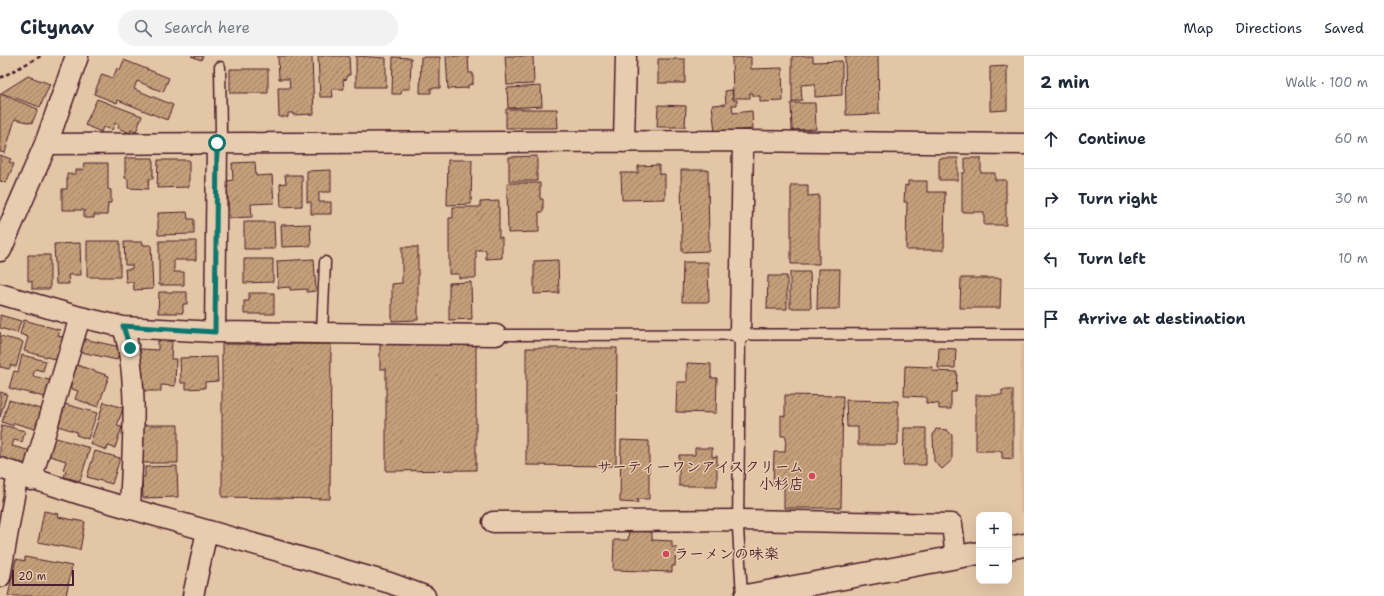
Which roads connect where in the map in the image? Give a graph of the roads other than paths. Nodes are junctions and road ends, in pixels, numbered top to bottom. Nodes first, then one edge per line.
1 (77, 56) edge
2 (626, 56) edge
3 (220, 67) dead end
4 (743, 141) junction
5 (624, 142) junction
6 (217, 143) junction
7 (46, 144) junction
8 (1024, 144) edge
9 (0, 250) edge
10 (325, 262) dead end
11 (0, 294) edge
12 (80, 318) junction
13 (123, 326) junction
14 (215, 332) junction
15 (322, 333) junction
16 (740, 334) junction
17 (1024, 334) edge
18 (496, 335) joint
19 (16, 474) edge
20 (130, 509) junction
21 (738, 520) junction
22 (493, 522) dead end
23 (207, 531) junction
24 (1024, 545) edge
25 (1012, 547) edge
26 (976, 554) edge
27 (956, 558) junction
28 (0, 577) edge
29 (389, 590) edge
30 (193, 596) edge
31 (425, 596) edge
32 (742, 596) edge
33 (746, 596) edge

1 - 7 street
2 - 5 street
3 - 6 lane
4 - 5 street
4 - 8 street
4 - 16 street
5 - 6 street
6 - 7 street
6 - 14 street
7 - 9 street
10 - 15 lane
11 - 12 street
12 - 13 street
12 - 19 street
13 - 14 street
13 - 20 street
14 - 15 street
15 - 18 street
16 - 17 lane
16 - 18 lane
16 - 21 lane
19 - 20 street
19 - 28 street
20 - 23 street
21 - 22 street
21 - 27 street
21 - 32 lane
23 - 29 street
23 - 30 street
24 - 25 street
26 - 27 street
27 - 33 street
29 - 31 street

